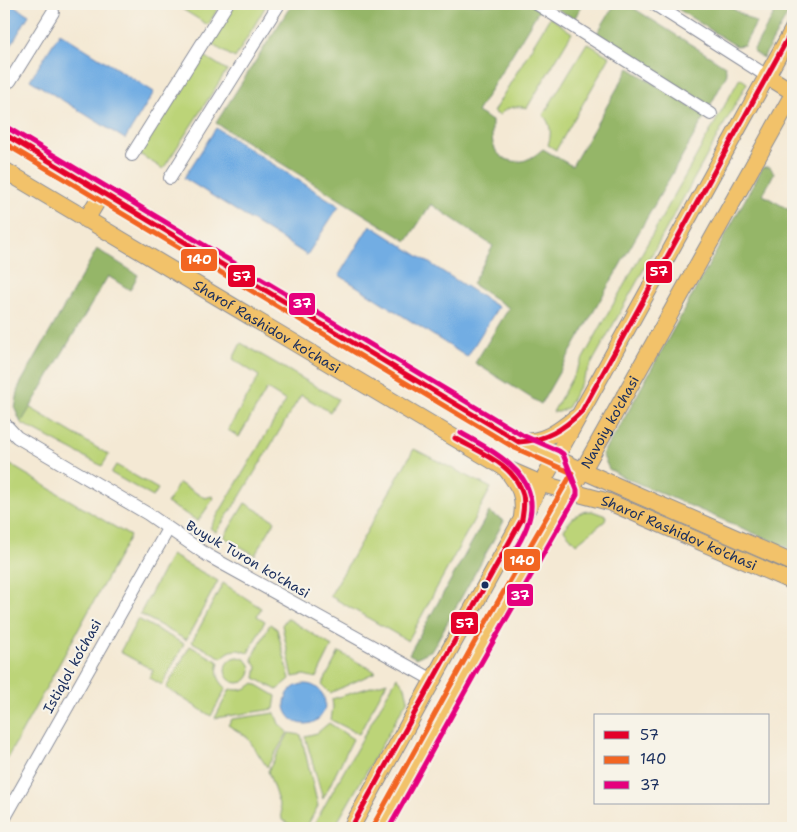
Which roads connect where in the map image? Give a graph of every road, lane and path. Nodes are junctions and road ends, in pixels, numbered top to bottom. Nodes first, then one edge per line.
1 (227, 4) edge
2 (279, 4) edge
3 (538, 4) edge
4 (654, 4) edge
5 (56, 7) edge
6 (793, 29) edge
7 (767, 76) junction
8 (10, 81) dead end
9 (793, 93) edge
10 (711, 114) dead end
11 (4, 134) edge
12 (132, 155) dead end
13 (4, 170) edge
14 (170, 178) dead end
15 (102, 192) junction
16 (86, 220) junction
17 (582, 411) junction
18 (4, 423) edge
19 (519, 442) junction
20 (556, 458) junction
21 (505, 468) junction
22 (583, 470) junction
23 (542, 484) junction
24 (570, 492) junction
25 (522, 519) junction
26 (168, 529) junction
27 (793, 563) edge
28 (793, 582) edge
29 (433, 680) junction
30 (4, 820) edge
31 (351, 828) edge
32 (381, 828) edge

1 - 12 street
2 - 14 street
3 - 10 street
4 - 7 street
5 - 8 street
6 - 7 main road
7 - 9 main road
7 - 17 main road
9 - 22 main road, Navoiy ko'chasi
11 - 15 main road, Sharof Rashidov ko'chasi
13 - 16 main road, Sharof Rashidov ko'chasi
15 - 16 main road
15 - 19 main road, Sharof Rashidov ko'chasi
16 - 21 main road, Sharof Rashidov ko'chasi
17 - 19 main road
17 - 20 main road
18 - 26 street, Buyuk Turon ko'chasi
19 - 20 main road, Sharof Rashidov ko'chasi
20 - 22 main road, Sharof Rashidov ko'chasi
20 - 23 main road
20 - 24 main road
21 - 23 main road, Sharof Rashidov ko'chasi
21 - 25 main road, Sharof Rashidov ko'chasi
22 - 24 main road, Navoiy ko'chasi
22 - 27 main road, Sharof Rashidov ko'chasi
23 - 24 main road, Sharof Rashidov ko'chasi
23 - 25 main road
24 - 28 main road, Sharof Rashidov ko'chasi
24 - 32 main road, Navoiy ko'chasi
25 - 29 main road
26 - 29 street, Buyuk Turon ko'chasi
26 - 30 street, Istiqlol ko‘chasi
29 - 31 main road

